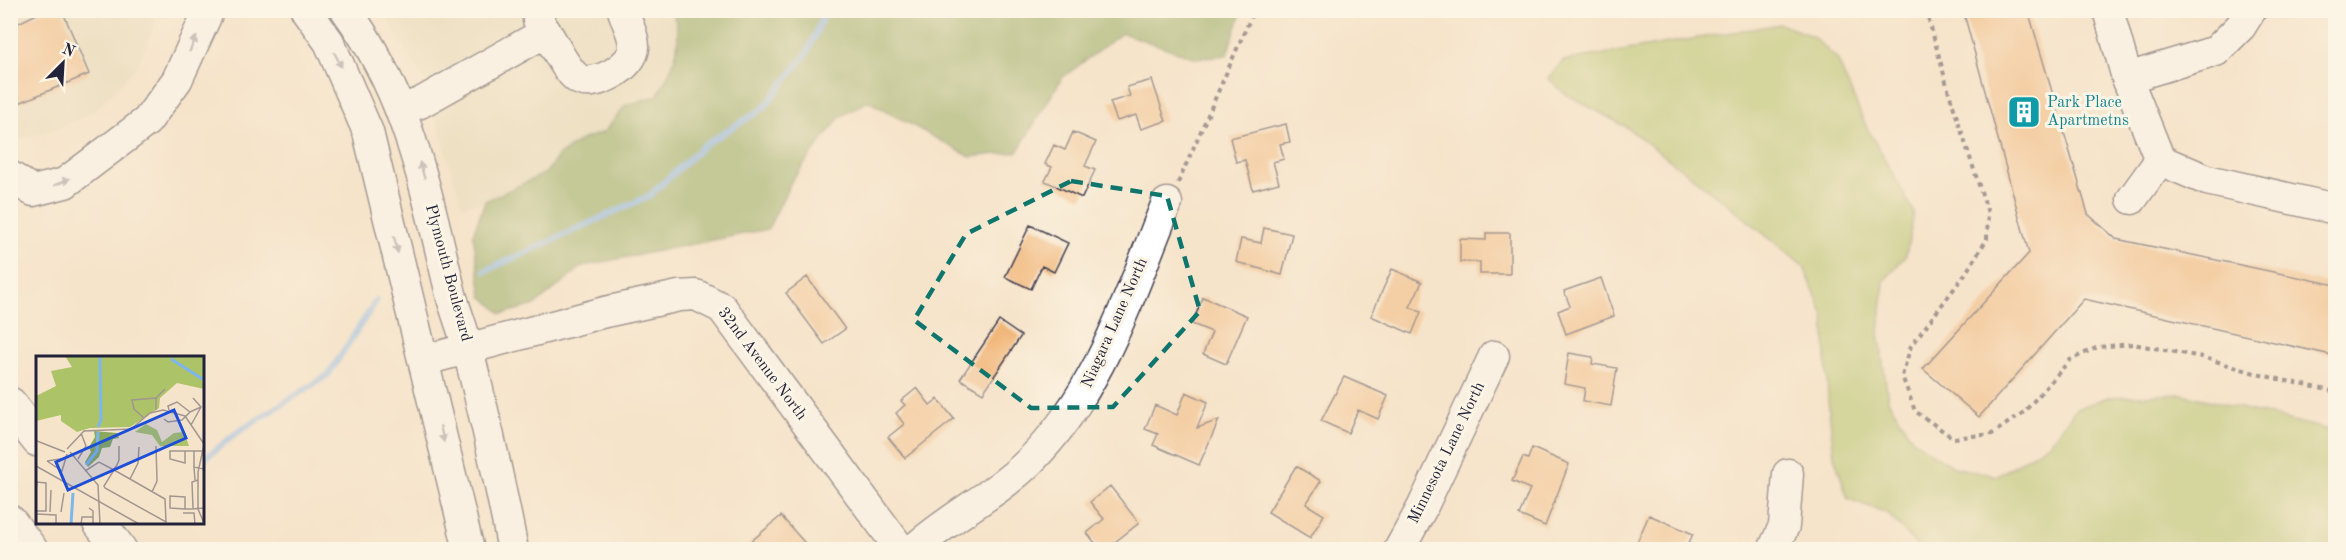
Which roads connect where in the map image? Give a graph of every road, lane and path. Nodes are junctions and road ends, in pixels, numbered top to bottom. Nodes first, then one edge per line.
1 (208, 10) edge
2 (306, 10) edge
3 (346, 10) edge
4 (623, 10) edge
5 (1254, 10) edge
6 (1926, 10) edge
7 (2108, 10) edge
8 (2251, 10) edge
9 (543, 21) edge
10 (2127, 78) junction
11 (402, 109) junction
12 (2160, 160) junction
13 (10, 176) edge
14 (2132, 199) dead end
15 (1167, 203) joint
16 (2336, 209) edge
17 (468, 349) junction
18 (1494, 356) dead end
19 (425, 360) junction
20 (2336, 392) edge
21 (10, 404) edge
22 (36, 437) edge
23 (1788, 474) dead end
24 (10, 522) edge
25 (101, 524) edge
26 (31, 549) edge
27 (120, 549) edge
28 (469, 549) edge
29 (513, 549) edge
30 (901, 549) edge
31 (913, 549) edge
32 (1399, 549) edge
33 (1773, 549) edge

13 -> 1 street
2 -> 19 street
3 - 11 street, Plymouth Boulevard
4 - 9 street
5 - 15 path
6 - 20 path
7 - 10 street
8 - 10 street
9 - 11 street
10 - 12 street
17 -> 11 street, Plymouth Boulevard
12 - 14 street
12 - 16 street
15 - 31 street, Niagara Lane North
17 - 19 street, 32nd Avenue North
17 - 29 street, Plymouth Boulevard
17 - 30 street, 32nd Avenue North
18 - 32 street, Minnesota Lane North
19 -> 28 street
21 - 22 main road
23 - 33 street
24 - 26 main road
25 - 27 main road

